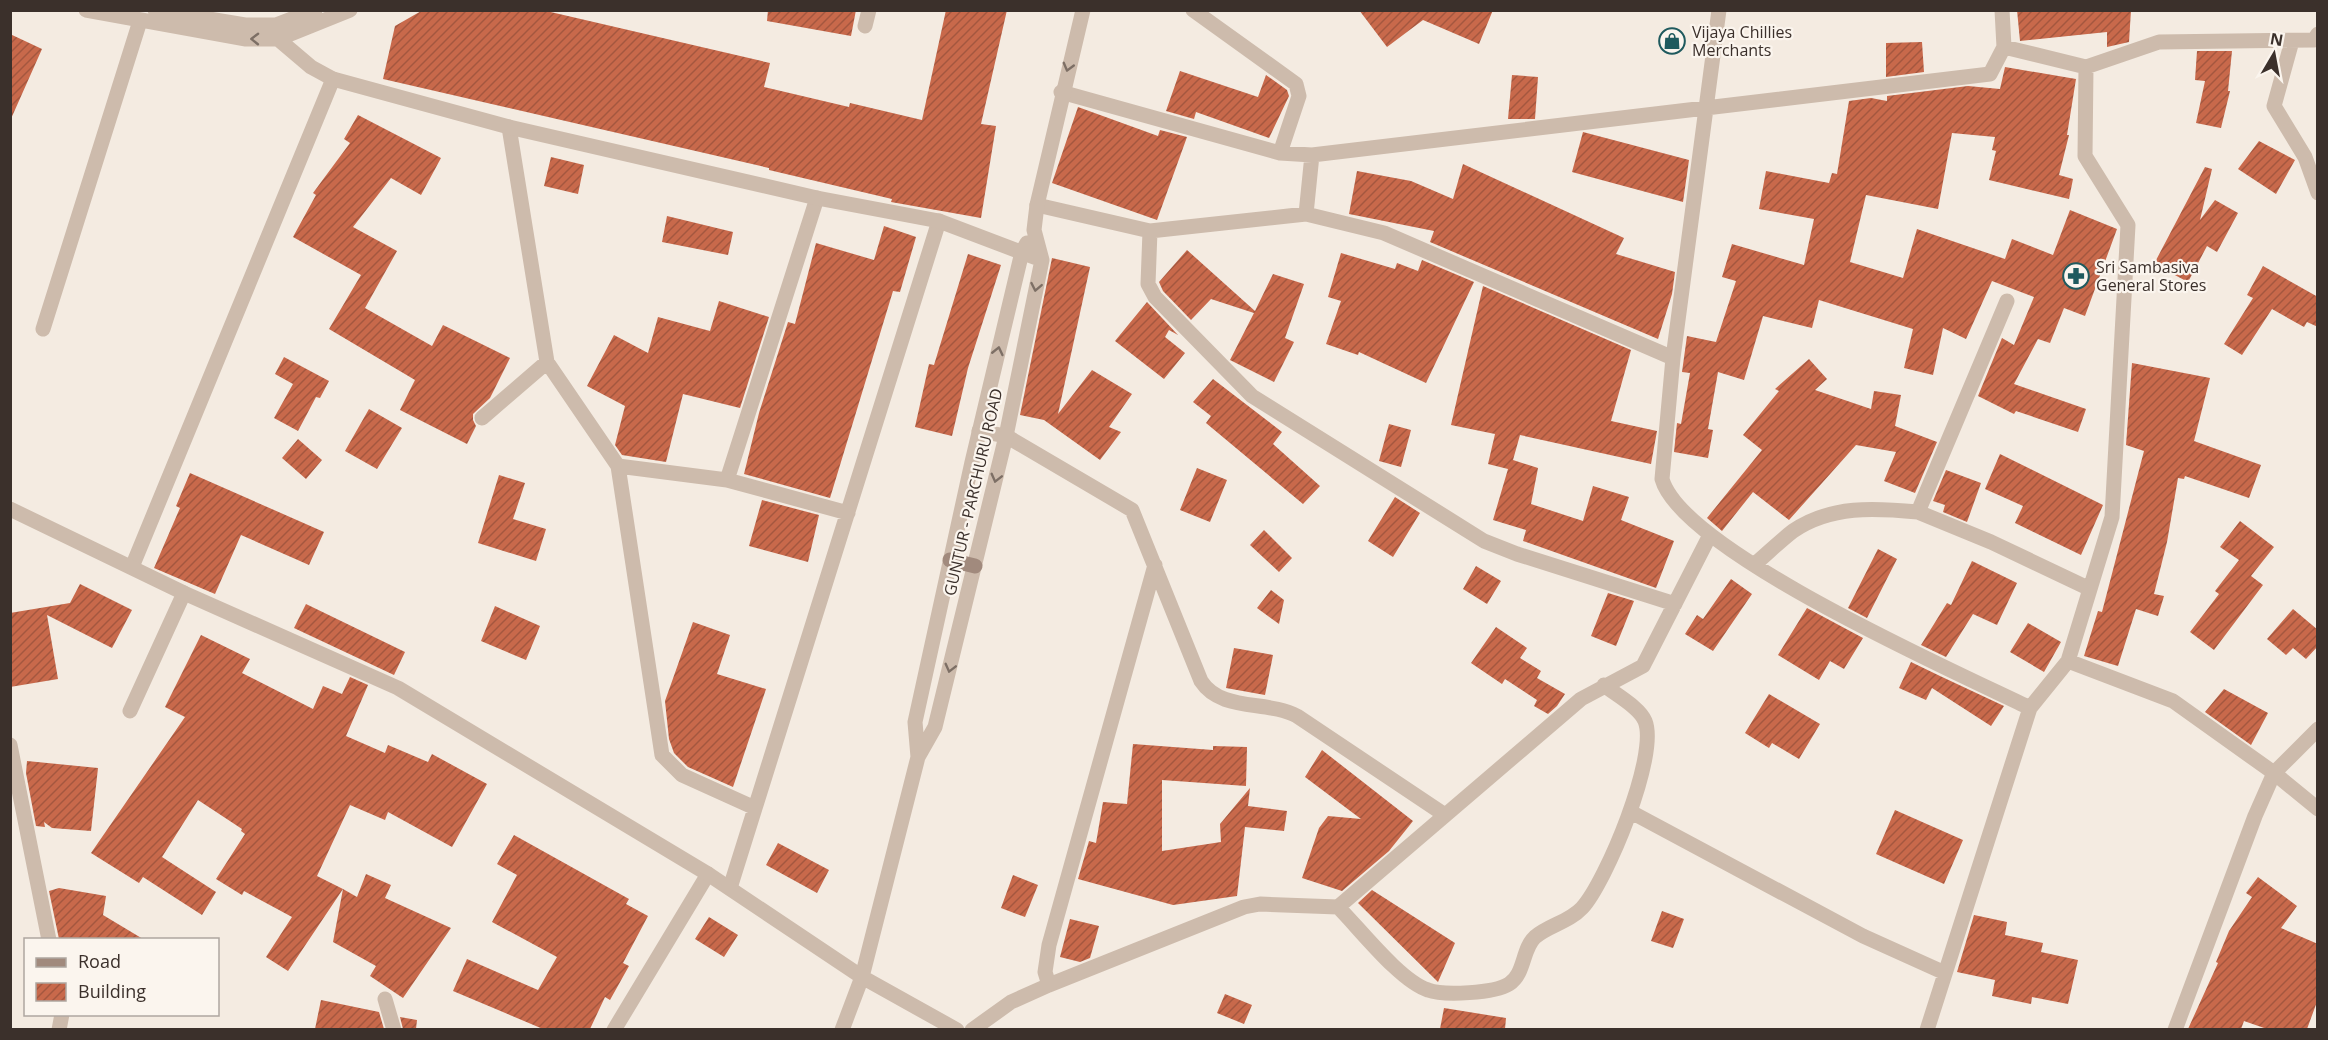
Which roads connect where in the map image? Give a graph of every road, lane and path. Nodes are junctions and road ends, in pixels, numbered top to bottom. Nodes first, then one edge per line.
1 (86, 10) edge
2 (155, 10) edge
3 (315, 10) edge
4 (350, 10) edge
5 (869, 10) edge
6 (1083, 10) edge
7 (1193, 10) edge
8 (1719, 10) edge
9 (2002, 10) edge
10 (140, 21) junction
11 (865, 26) dead end
12 (2318, 34) edge
13 (278, 39) junction
14 (2292, 41) junction
15 (2004, 47) junction
16 (2086, 67) junction
17 (333, 79) junction
18 (1061, 92) junction
19 (1705, 110) junction
20 (509, 127) junction
21 (1280, 153) junction
22 (1312, 155) junction
23 (2318, 193) edge
24 (817, 198) junction
25 (1037, 205) junction
26 (1306, 214) junction
27 (939, 221) junction
28 (1034, 230) junction
29 (1150, 231) junction
30 (1022, 252) junction
31 (1041, 260) junction
32 (2007, 301) dead end
33 (43, 329) dead end
34 (1672, 358) junction
35 (547, 362) junction
36 (482, 418) dead end
37 (979, 431) junction
38 (1006, 436) junction
39 (618, 466) junction
40 (727, 480) junction
41 (10, 509) edge
42 (1918, 512) junction
43 (848, 513) junction
44 (1710, 535) junction
45 (950, 560) junction
46 (1755, 564) junction
47 (975, 566) junction
48 (1155, 566) junction
49 (132, 567) junction
50 (2090, 589) junction
51 (184, 593) junction
52 (1675, 604) junction
53 (2068, 661) junction
54 (1604, 685) junction
55 (2030, 708) junction
56 (130, 711) dead end
57 (2318, 729) edge
58 (10, 745) edge
59 (918, 757) junction
60 (2274, 773) junction
61 (755, 808) junction
62 (2318, 809) edge
63 (1631, 812) junction
64 (1445, 815) junction
65 (708, 874) junction
66 (730, 888) junction
67 (1338, 907) junction
68 (49, 938) edge
69 (1945, 973) junction
70 (862, 977) junction
71 (1049, 985) junction
72 (385, 999) dead end
73 (394, 1029) edge
74 (614, 1029) edge
75 (842, 1029) edge
76 (957, 1029) edge
77 (972, 1029) edge
78 (1927, 1029) edge
79 (2175, 1029) edge

1 - 10 street
2 - 3 street
4 - 13 street
5 - 11 street
6 -> 18 street, GUNTUR - PARCHURU ROAD
7 - 21 street
8 - 19 street
9 - 15 street
13 -> 10 street
10 - 33 street
12 - 14 street
13 - 17 street
14 - 16 street
14 - 23 street
15 - 16 street
15 - 19 street
16 - 50 street
17 - 20 street
17 - 49 street
18 - 21 street
18 - 25 street, GUNTUR - PARCHURU ROAD
19 - 22 street
19 - 34 street
20 - 24 street
20 - 35 street
21 - 22 street
22 - 26 street
24 - 27 street
24 - 40 street
25 - 28 street, GUNTUR - PARCHURU ROAD
25 - 29 street
26 - 29 street
26 - 34 street
27 - 30 street
27 - 43 street
28 - 30 street, GUNTUR - PARCHURU ROAD
28 - 31 street, GUNTUR - PARCHURU ROAD
29 - 52 street
30 - 31 street
37 -> 30 street, GUNTUR - PARCHURU ROAD
31 -> 38 street, GUNTUR - PARCHURU ROAD
32 - 42 street
34 - 44 street
35 - 36 street
35 - 39 street
37 - 38 street
37 - 45 street, GUNTUR - PARCHURU ROAD
38 -> 47 street, GUNTUR - PARCHURU ROAD
38 - 48 street
39 - 40 street
39 - 61 street
40 - 43 street
41 - 49 street
42 - 46 street
42 - 50 street
43 - 61 street
44 - 46 street
44 - 52 street
45 - 47 main road
45 - 59 street, GUNTUR - PARCHURU ROAD
46 - 55 street
47 -> 59 street, GUNTUR - PARCHURU ROAD
48 - 64 street
48 - 71 street
49 - 51 street
50 - 53 street
51 - 56 street
51 - 65 street
52 - 54 street
53 - 55 street
53 - 60 street
54 - 63 street
54 - 64 street
55 - 69 street
57 - 60 street
58 - 68 street
59 - 70 street, GUNTUR - PARCHURU ROAD
60 - 62 street
60 - 79 street
61 - 66 street
63 - 67 street
63 - 69 street
64 - 67 street
65 - 66 street
65 - 74 street
66 - 70 street
67 - 71 street
69 - 78 street
70 - 75 street, GUNTUR - PARCHURU ROAD
70 - 76 street
71 - 77 street
72 - 73 street

